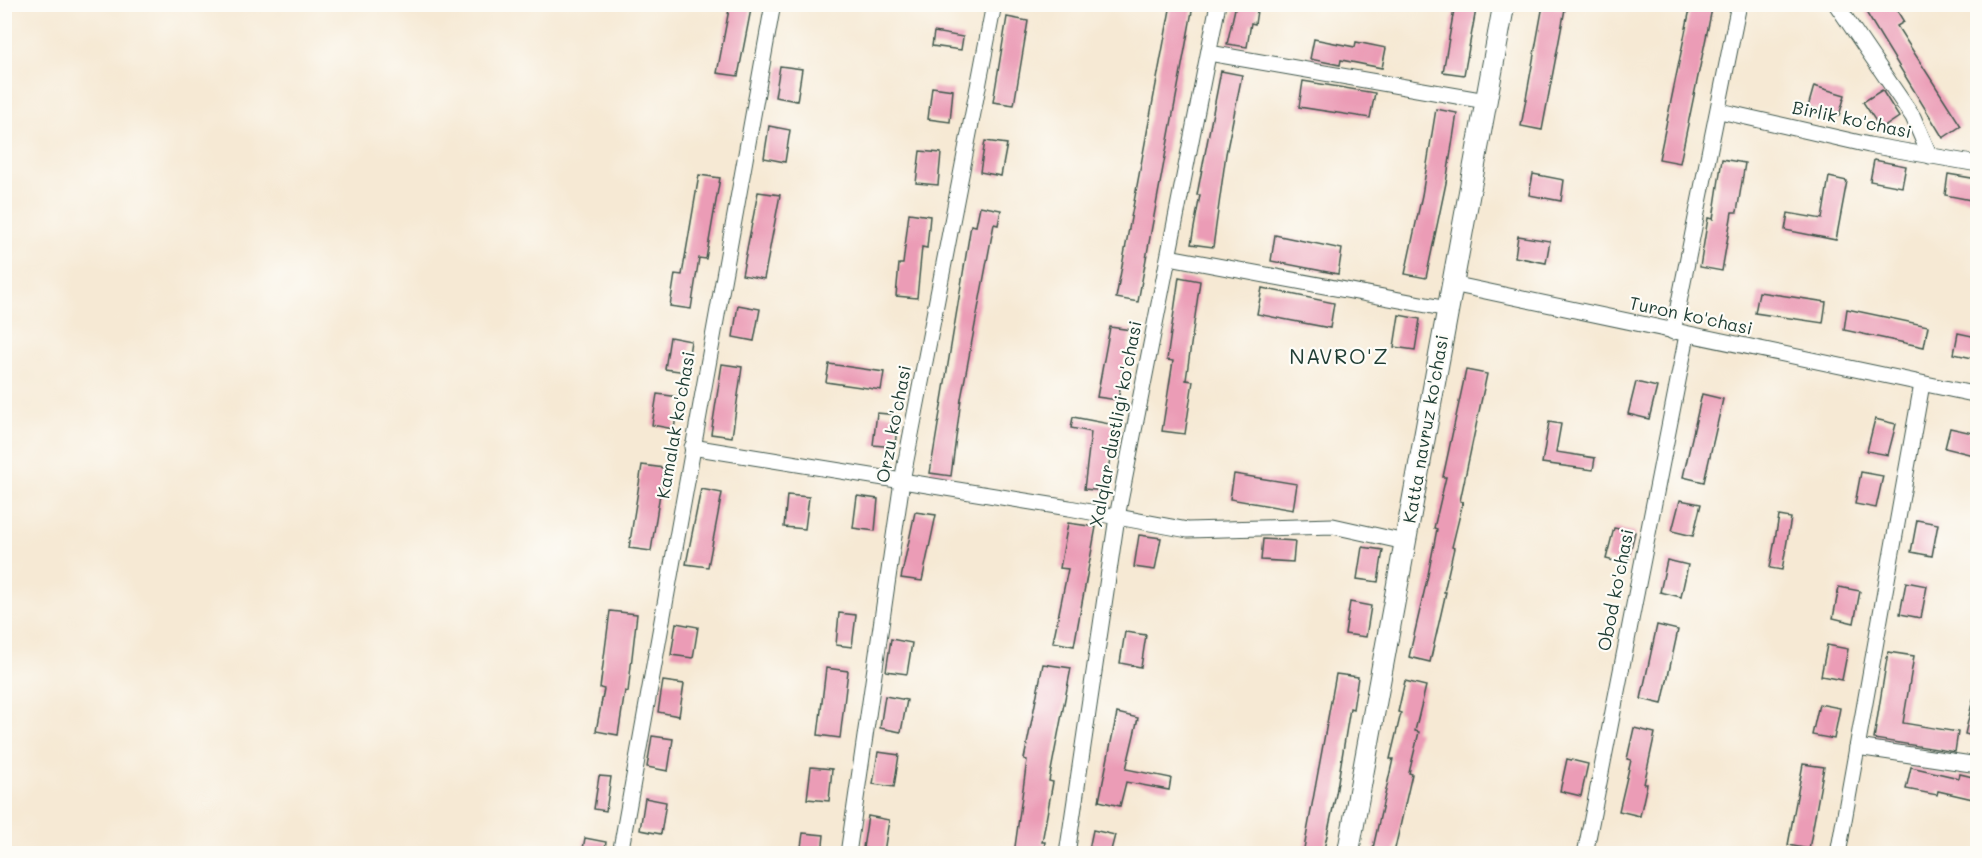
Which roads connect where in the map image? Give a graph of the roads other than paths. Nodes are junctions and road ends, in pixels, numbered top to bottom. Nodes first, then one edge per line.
1 (772, 4) edge
2 (994, 4) edge
3 (1218, 4) edge
4 (1504, 4) edge
5 (1739, 4) edge
6 (1836, 4) edge
7 (1209, 53) junction
8 (1486, 100) junction
9 (1720, 111) junction
10 (1930, 156) junction
11 (1977, 164) edge
12 (1168, 257) junction
13 (1452, 284) junction
14 (1448, 309) junction
15 (1680, 333) junction
16 (1922, 384) junction
17 (1977, 395) edge
18 (692, 447) junction
19 (902, 481) junction
20 (1117, 516) junction
21 (1405, 542) junction
22 (1857, 747) junction
23 (1977, 765) edge
24 (620, 854) edge
25 (848, 854) edge
26 (1067, 854) edge
27 (1348, 854) edge
28 (1585, 854) edge
29 (1838, 854) edge

1 - 18 street, Kamalak ko'chasi
2 - 19 street, Orzu ko'chasi
3 - 7 street, Xalqlar dustligi ko'chasi
4 - 8 street, Katta navruz ko'chasi
5 - 9 street
6 - 10 street
7 - 8 street
7 - 12 street, Xalqlar dustligi ko'chasi
8 - 13 street, Katta navruz ko'chasi
9 - 10 street, Birlik ko'chasi
9 - 15 street
10 - 11 street, Birlik ko'chasi
12 - 14 street
12 - 20 street, Xalqlar dustligi ko'chasi
13 - 14 street, Katta navruz ko'chasi
13 - 15 street, Turon ko'chasi
14 - 21 street, Katta navruz ko'chasi
15 - 16 street, Turon ko'chasi
15 - 28 street, Obod ko'chasi
16 - 17 street, Turon ko'chasi
16 - 22 street
18 - 19 street
18 - 24 street, Kamalak ko'chasi
19 - 20 street
19 - 25 street, Orzu ko'chasi
20 - 21 street
20 - 26 street, Xalqlar dustligi ko'chasi
21 - 27 street, Katta navruz ko'chasi
22 - 23 street
22 - 29 street

